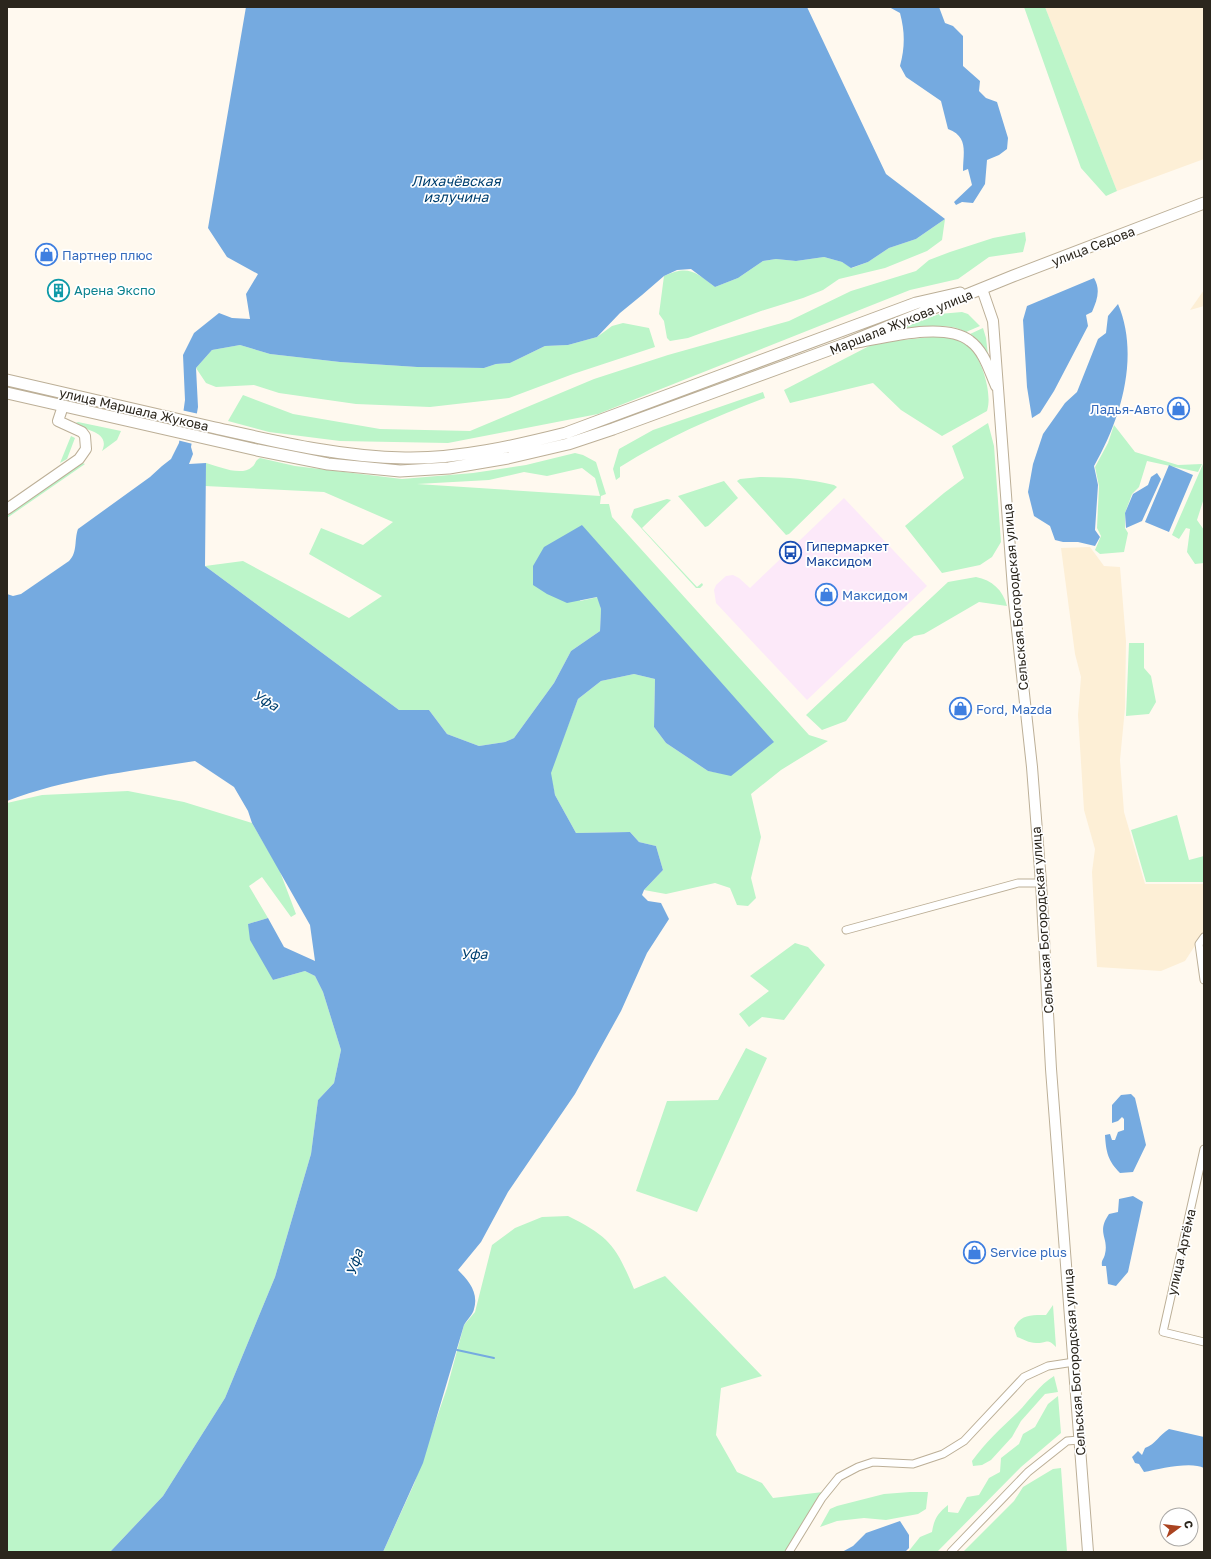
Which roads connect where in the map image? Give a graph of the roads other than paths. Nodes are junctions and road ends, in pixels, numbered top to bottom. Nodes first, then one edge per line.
1 (1204, 203) edge
2 (982, 289) junction
3 (845, 344) junction
4 (7, 380) edge
5 (7, 393) edge
6 (1000, 394) junction
7 (63, 406) junction
8 (262, 438) joint
9 (258, 450) joint
10 (7, 509) edge
11 (1041, 883) junction
12 (846, 930) dead end
13 (1204, 937) edge
14 (1204, 980) edge
15 (1204, 1150) edge
16 (1203, 1339) edge
17 (1074, 1362) junction
18 (1080, 1440) junction
19 (789, 1552) edge
20 (951, 1552) edge
21 (1088, 1552) edge

1 - 2 main road, улица Седова
2 - 3 main road, Маршала Жукова улица
2 - 6 main road, Сельская Богородская улица
2 - 8 main road, Маршала Жукова улица
3 - 6 main road
3 - 9 main road, Маршала Жукова улица
4 - 8 main road, улица Маршала Жукова
5 - 7 main road, улица Маршала Жукова
6 - 11 main road, Сельская Богородская улица
7 - 9 main road, улица Маршала Жукова
7 - 10 main road
11 - 12 street
11 - 17 main road, Сельская Богородская улица
13 - 14 street
15 - 16 street, улица Артёма
17 - 18 main road, Сельская Богородская улица
17 - 19 street
18 - 20 street
18 - 21 main road, Сельская Богородская улица

